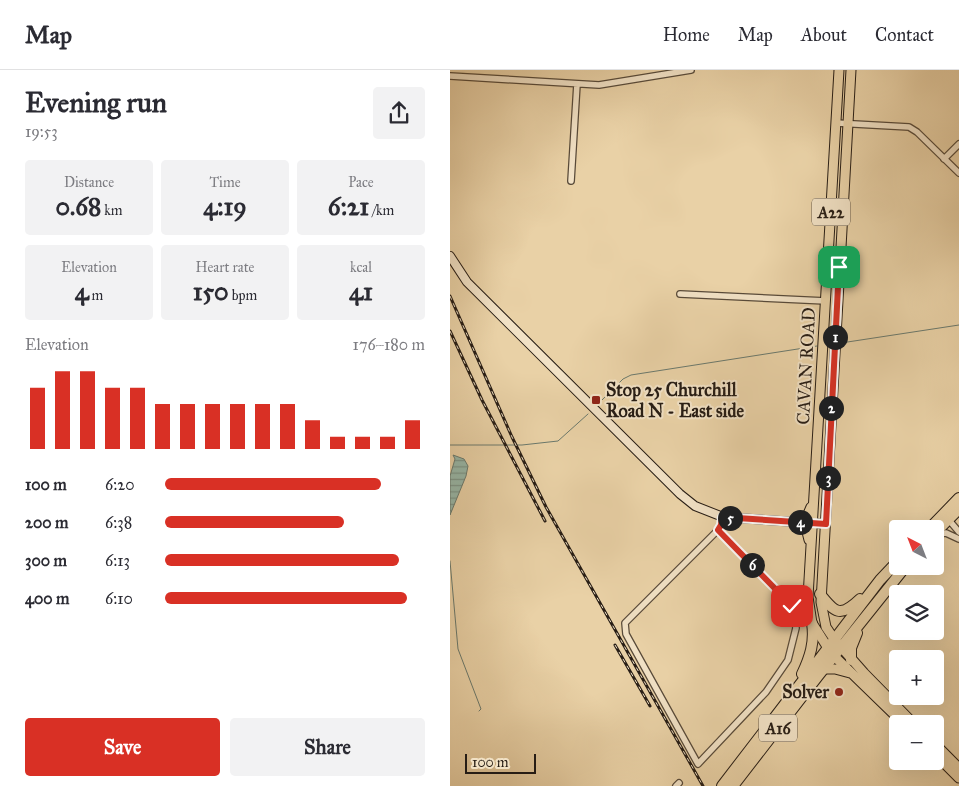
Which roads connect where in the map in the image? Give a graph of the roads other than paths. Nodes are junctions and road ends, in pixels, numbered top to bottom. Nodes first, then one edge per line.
1 (691, 70) edge
2 (839, 70) edge
3 (851, 70) edge
4 (450, 76) edge
5 (577, 84) junction
6 (836, 122) junction
7 (848, 123) junction
8 (959, 144) edge
9 (944, 159) junction
10 (959, 173) edge
11 (571, 181) dead end
12 (450, 256) edge
13 (680, 294) dead end
14 (826, 301) junction
15 (959, 498) edge
16 (814, 502) junction
17 (959, 508) edge
18 (722, 517) junction
19 (946, 517) junction
20 (942, 520) edge
21 (944, 520) edge
22 (800, 522) junction
23 (812, 523) junction
24 (826, 524) junction
25 (718, 530) junction
26 (959, 532) edge
27 (944, 533) edge
28 (959, 539) edge
29 (811, 548) junction
30 (889, 570) edge
31 (899, 575) edge
32 (880, 580) junction
33 (820, 594) junction
34 (875, 604) junction
35 (812, 624) junction
36 (834, 648) junction
37 (851, 660) junction
38 (823, 669) junction
39 (855, 676) junction
40 (788, 699) junction
41 (895, 715) edge
42 (905, 715) edge
43 (944, 758) edge
44 (944, 761) edge
45 (959, 768) edge
46 (959, 778) edge
47 (722, 786) edge
48 (733, 786) edge

1 - 5 street
2 - 6 main road, CAVAN ROAD / A22
3 - 7 main road, CAVAN ROAD / A22
4 - 5 street
5 - 11 street
6 - 7 street
6 - 14 main road, CAVAN ROAD / A22
7 - 9 street
7 - 24 main road, CAVAN ROAD / A22
8 - 9 street
9 - 10 street
12 - 18 street
13 - 14 street
14 - 16 main road, CAVAN ROAD / A22
15 - 19 highway
16 - 22 main road
16 - 23 main road, CAVAN ROAD / A22
17 - 19 highway
18 - 22 street
18 - 25 street
19 - 20 highway
19 - 21 highway
19 - 26 street
22 - 23 street
22 - 29 main road
23 - 24 street
23 - 29 main road, CAVAN ROAD / A22
24 - 33 main road, CAVAN ROAD / A22
25 - 25 street
27 - 28 street
29 - 35 main road, CAVAN ROAD / A22
30 - 32 highway, A16
31 - 34 highway, A16
32 - 33 highway
32 - 36 highway, A16
33 - 36 main road, CAVAN ROAD / A22
34 - 36 highway, A16
34 - 37 highway
35 - 36 main road, CAVAN ROAD / A22
35 - 40 highway
36 - 37 main road, A22
36 - 38 highway, A16
36 - 39 main road, A22
36 - 40 highway, A16
37 - 42 main road, A22
38 - 39 main road
38 - 48 highway, A16
39 - 41 main road, A22
40 - 47 highway, A16
43 - 45 main road
44 - 46 main road

